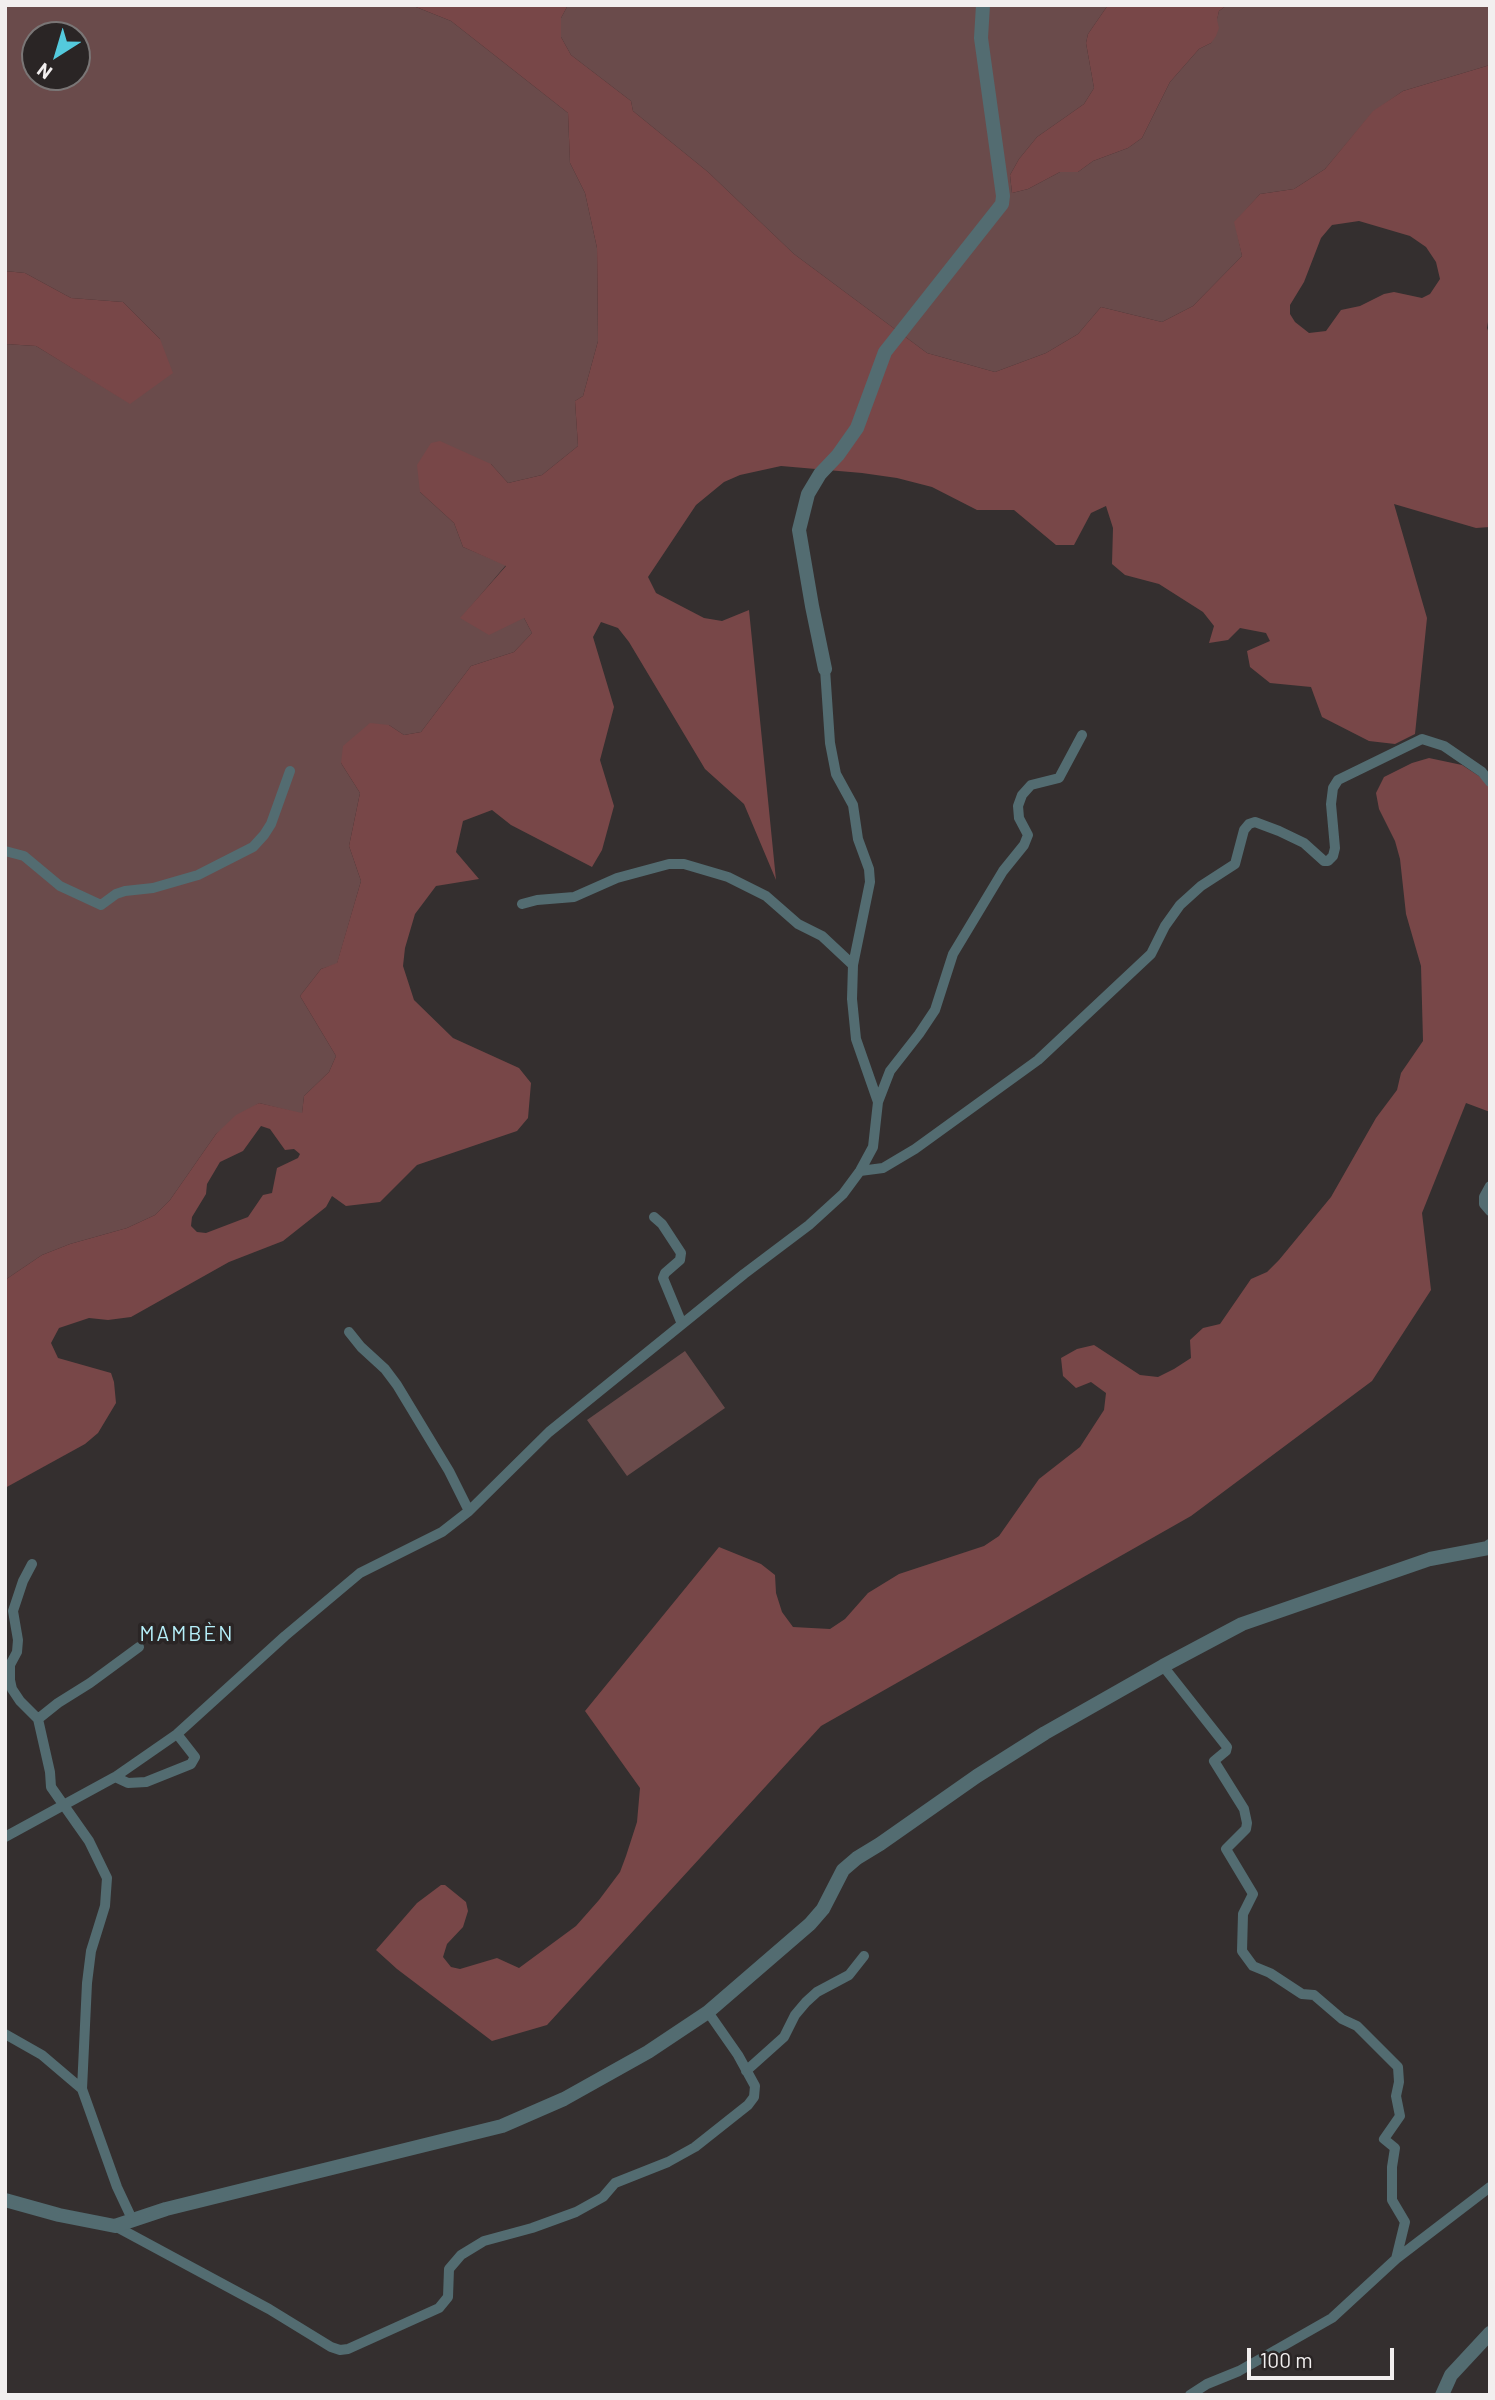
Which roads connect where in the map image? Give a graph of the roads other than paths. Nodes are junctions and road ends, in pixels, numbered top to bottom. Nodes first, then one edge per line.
1 (983, 5) edge
2 (825, 669) joint
3 (1082, 735) dead end
4 (290, 771) dead end
5 (1490, 782) edge
6 (5, 850) edge
7 (522, 904) dead end
8 (853, 965) junction
9 (878, 1102) junction
10 (860, 1171) junction
11 (1490, 1186) edge
12 (1490, 1211) edge
13 (654, 1217) dead end
14 (682, 1324) junction
15 (349, 1332) dead end
16 (469, 1511) junction
17 (1489, 1547) edge
18 (32, 1564) dead end
19 (139, 1647) dead end
20 (1163, 1666) junction
21 (38, 1719) junction
22 (177, 1734) junction
23 (115, 1777) junction
24 (64, 1803) junction
25 (5, 1837) edge
26 (864, 1956) dead end
27 (708, 2012) junction
28 (5, 2034) edge
29 (746, 2071) junction
30 (82, 2089) junction
31 (1490, 2187) edge
32 (5, 2200) edge
33 (132, 2219) junction
34 (115, 2226) junction
35 (1396, 2259) junction
36 (1490, 2333) edge
37 (1190, 2395) edge
38 (1442, 2395) edge

1 - 2 street
2 - 8 street
3 - 9 street
4 - 6 street
5 - 10 street
7 - 8 street
8 - 9 street
9 - 10 street
10 - 14 street
11 - 12 street
13 - 14 street
14 - 16 street
15 - 16 street
16 - 22 street
17 - 20 street
18 - 21 street
19 - 21 street
20 - 27 street
20 - 35 street
21 - 24 street
22 - 23 street
22 - 23 street
23 - 24 street
24 - 25 street
24 - 30 street
26 - 29 street
27 - 29 street
27 - 33 street
28 - 30 street
29 - 34 street
30 - 33 street
31 - 35 street
32 - 34 street
33 - 34 street
35 - 37 street
36 - 38 street

